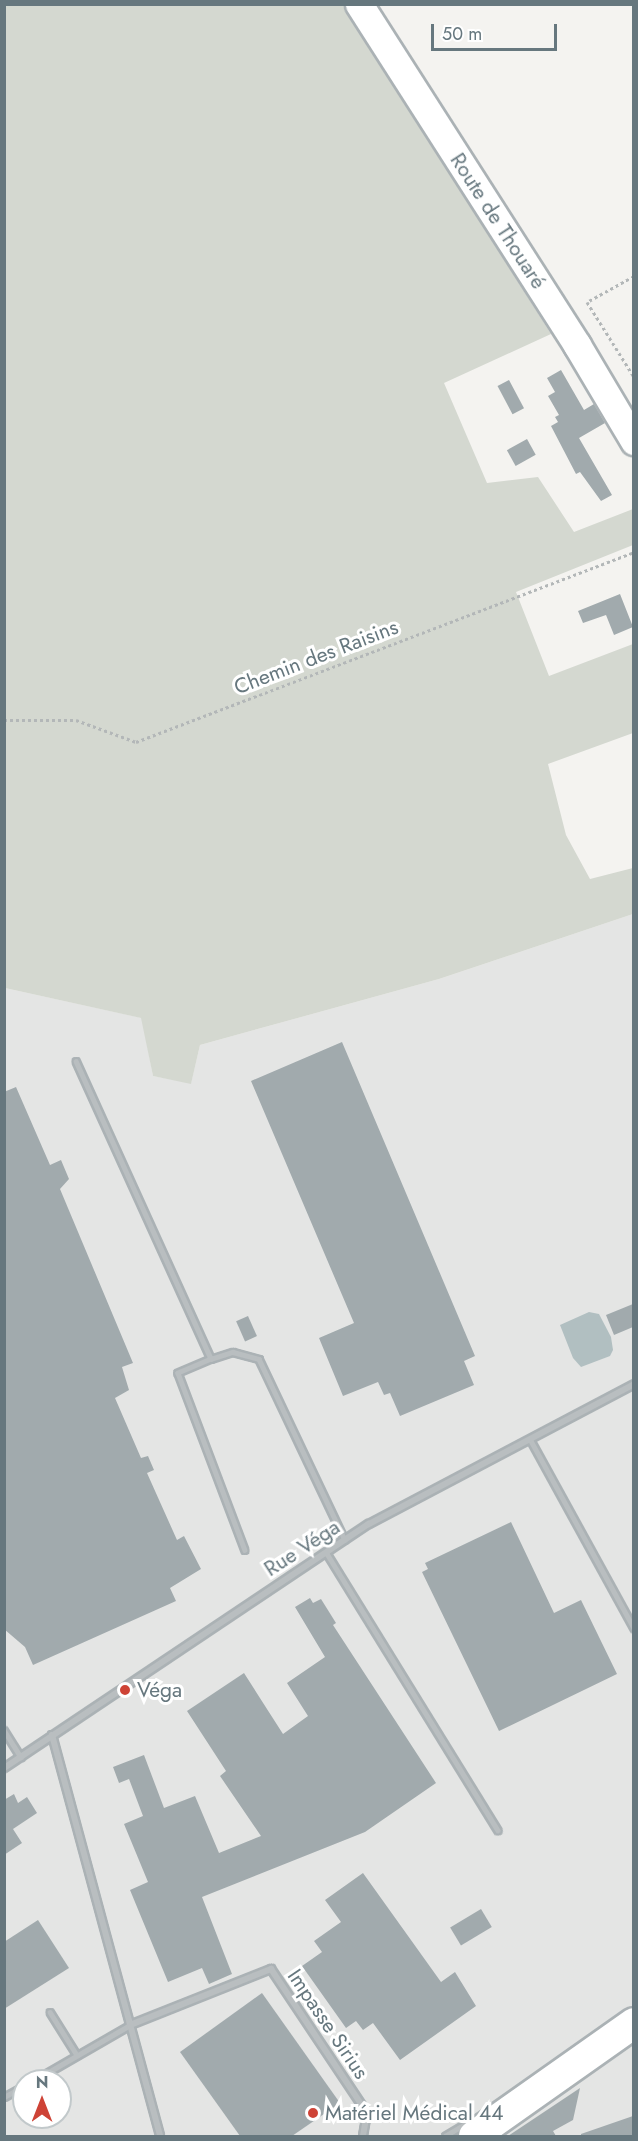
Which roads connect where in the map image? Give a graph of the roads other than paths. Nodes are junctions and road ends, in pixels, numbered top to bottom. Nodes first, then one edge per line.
1 (359, 4) edge
2 (633, 441) edge
3 (76, 1061) dead end
4 (211, 1359) junction
5 (633, 1384) edge
6 (530, 1439) junction
7 (345, 1540) junction
8 (245, 1550) dead end
9 (326, 1552) junction
10 (633, 1628) edge
11 (4, 1730) edge
12 (52, 1735) junction
13 (21, 1757) junction
14 (4, 1768) edge
15 (498, 1830) dead end
16 (50, 2012) dead end
17 (633, 2023) edge
18 (130, 2025) junction
19 (77, 2055) junction
20 (53, 2069) edge
21 (474, 2128) edge
22 (160, 2136) edge
23 (363, 2136) edge
24 (445, 2136) edge

1 - 2 main road, Route de Thouaré
3 - 4 lane
4 - 7 lane
4 - 8 lane
5 - 6 street, Rue Véga
6 - 7 street, Rue Véga
6 - 10 lane
7 - 9 street, Rue Véga
9 - 12 street, Rue Véga
9 - 15 lane
11 - 13 lane
12 - 13 street, Rue Véga
12 - 18 street
13 - 14 street, Rue Véga
16 - 19 lane
17 - 21 main road
18 - 19 lane
18 - 22 street
18 - 23 street, Impasse Sirius
19 - 20 lane
21 - 24 lane

